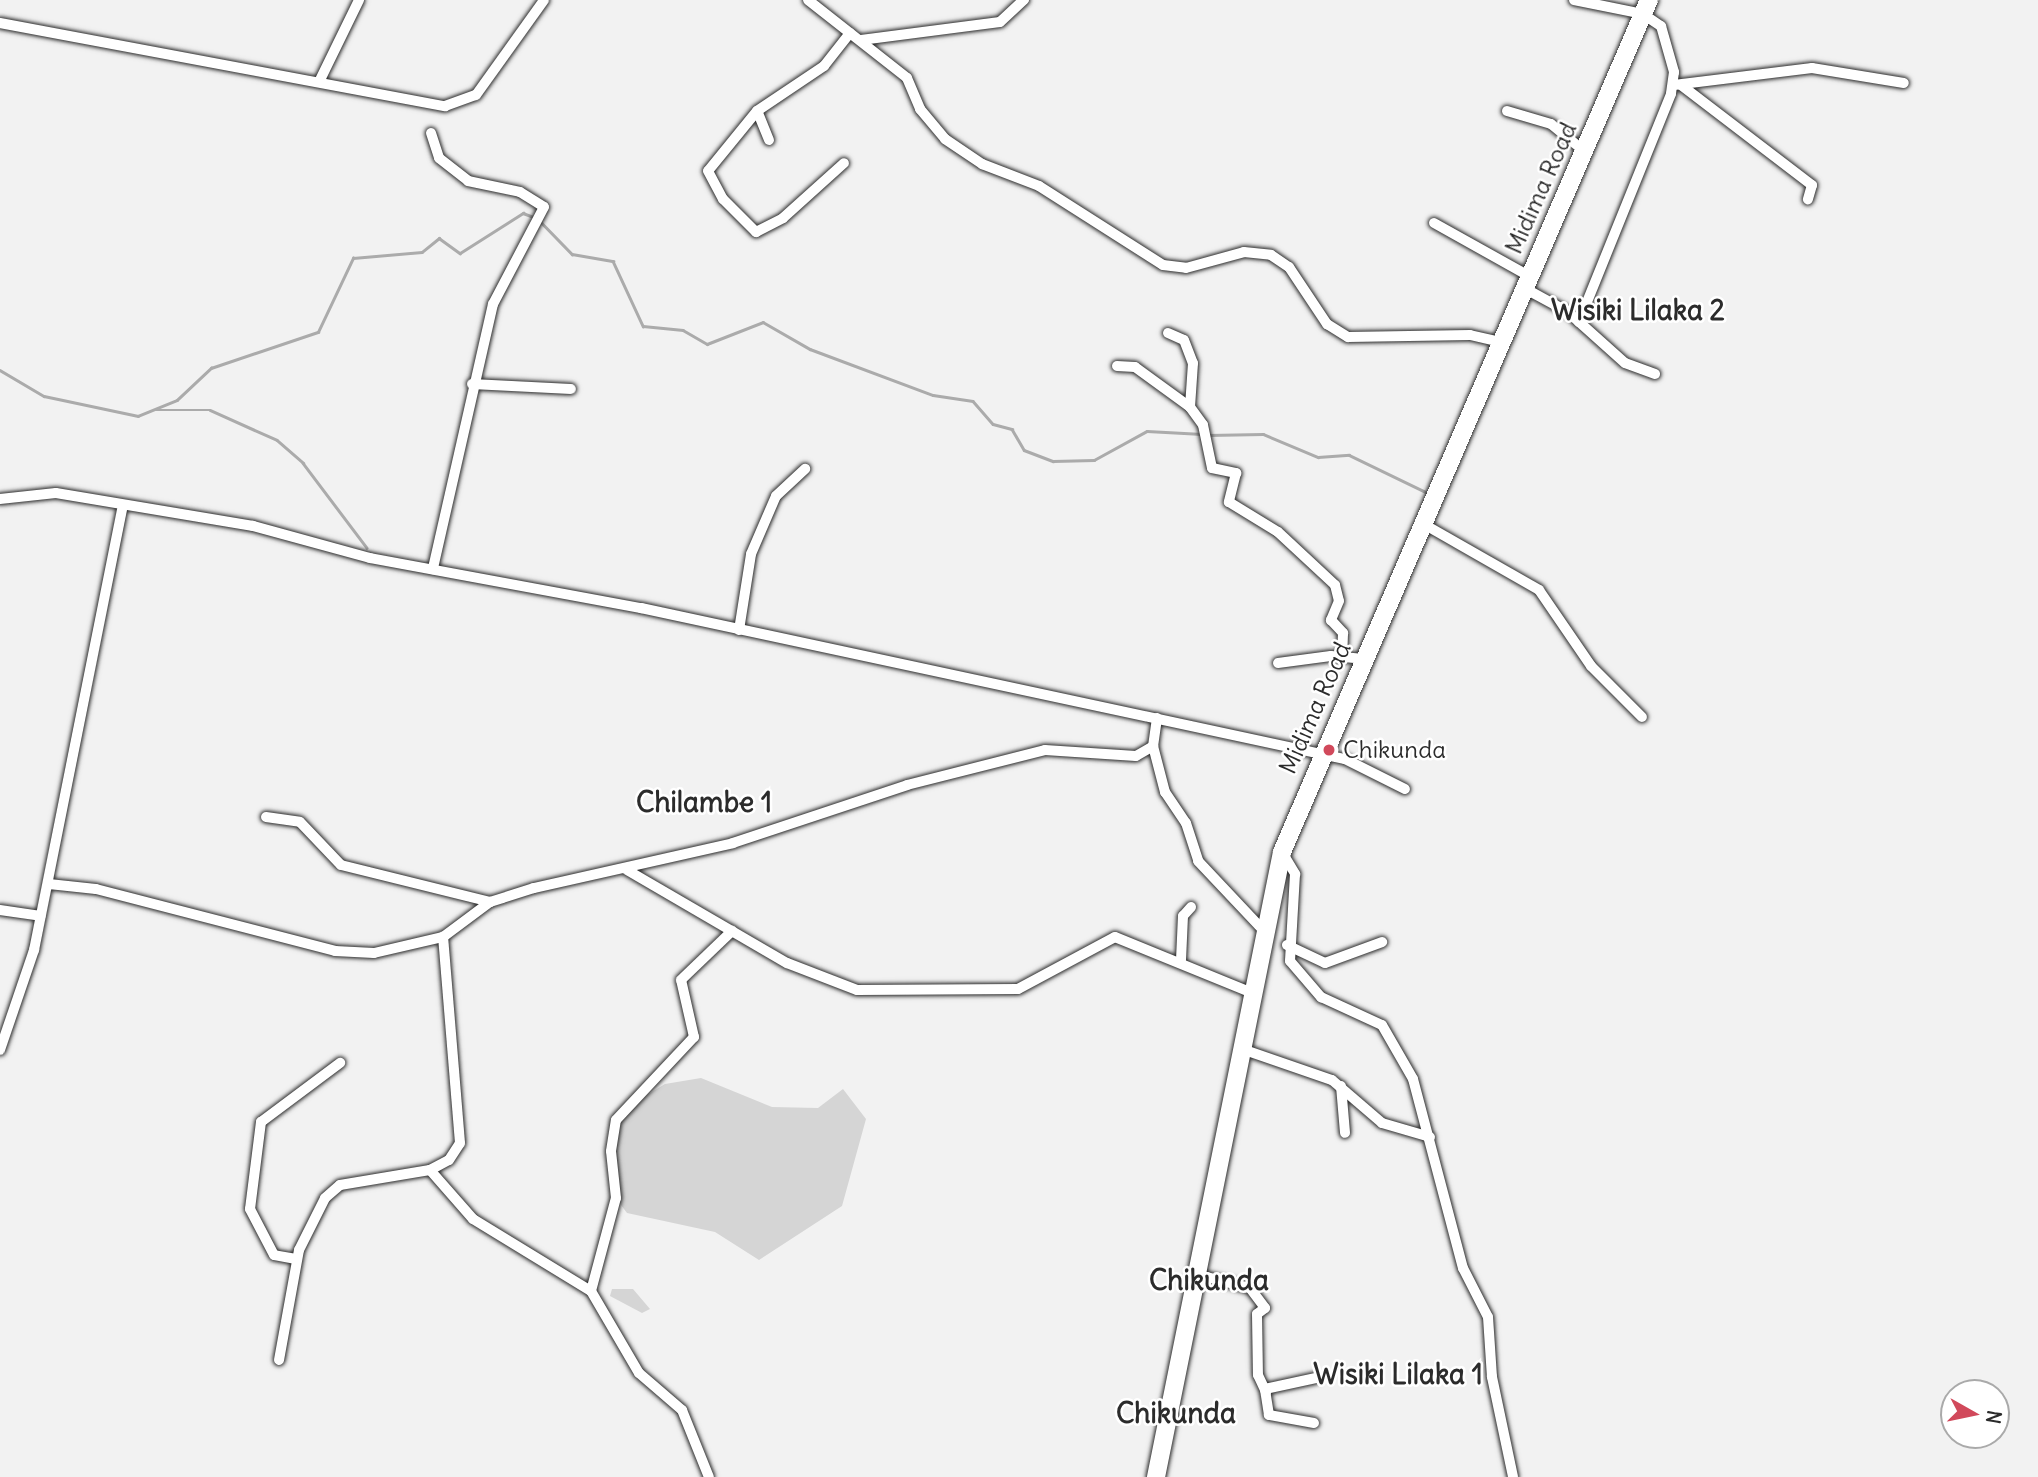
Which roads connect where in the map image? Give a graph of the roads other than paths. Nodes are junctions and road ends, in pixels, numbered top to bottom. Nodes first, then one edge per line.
1 (359, 0) edge
2 (544, 0) edge
3 (808, 0) edge
4 (1024, 0) edge
5 (1574, 0) edge
6 (1646, 7) edge
7 (0, 23) edge
8 (850, 33) junction
9 (861, 40) junction
10 (320, 80) junction
11 (1904, 83) dead end
12 (1677, 85) junction
13 (757, 111) junction
14 (1507, 111) dead end
15 (431, 133) dead end
16 (769, 140) dead end
17 (1584, 151) junction
18 (844, 163) dead end
19 (1808, 199) dead end
20 (1434, 223) dead end
21 (1526, 282) junction
22 (1579, 322) junction
23 (1168, 333) dead end
24 (1500, 342) junction
25 (1117, 366) dead end
26 (1656, 374) dead end
27 (472, 384) junction
28 (571, 389) dead end
29 (1190, 407) junction
30 (805, 469) dead end
31 (0, 499) edge
32 (123, 506) junction
33 (1420, 522) junction
34 (433, 569) junction
35 (738, 630) junction
36 (1342, 656) junction
37 (1364, 659) junction
38 (1279, 663) dead end
39 (1157, 718) junction
40 (1642, 718) dead end
41 (1153, 746) junction
42 (1319, 756) junction
43 (1405, 789) dead end
44 (265, 817) dead end
45 (1282, 852) junction
46 (627, 870) junction
47 (49, 884) junction
48 (490, 902) junction
49 (1191, 907) dead end
50 (0, 910) edge
51 (41, 916) junction
52 (1263, 930) junction
53 (732, 932) junction
54 (443, 937) junction
55 (1382, 942) dead end
56 (1287, 944) junction
57 (1181, 960) junction
58 (1250, 992) junction
59 (1239, 1048) junction
60 (0, 1050) edge
61 (340, 1063) dead end
62 (1341, 1086) junction
63 (1345, 1133) dead end
64 (1430, 1137) junction
65 (430, 1170) junction
66 (296, 1259) junction
67 (1195, 1274) junction
68 (591, 1291) junction
69 (279, 1360) dead end
70 (1316, 1378) dead end
71 (1266, 1392) junction
72 (1314, 1423) dead end
73 (709, 1477) edge
74 (1156, 1477) edge
75 (1513, 1477) edge

1 - 10 street
2 - 10 street
3 - 8 street
4 - 9 street
5 - 6 street
6 - 12 street
6 - 17 main road, Midima Road
7 - 10 street
8 - 9 street
8 - 13 street
9 - 24 street
11 - 12 street
12 - 19 street
12 - 22 street
13 - 16 street
13 - 18 street
14 - 17 street
15 - 27 street
17 - 21 main road, Midima Road
20 - 21 street
21 - 22 street
21 - 24 main road, Midima Road
22 - 26 street
23 - 29 street
24 - 33 main road, Midima Road
25 - 29 street
27 - 28 street
27 - 34 street
29 - 36 street
30 - 35 street
31 - 32 street
32 - 34 street
32 - 47 street
33 - 37 main road, Midima Road
33 - 40 street
34 - 35 street
35 - 39 street
36 - 37 street
36 - 38 street
37 - 42 main road, Midima Road
39 - 41 street
39 - 42 street
41 - 46 street
41 - 52 street
42 - 43 street
42 - 45 main road, Midima Road
44 - 48 street
45 - 52 main road, Midima Road
45 - 56 street
46 - 48 street
46 - 53 street
47 - 51 street
47 - 54 street
48 - 54 street
49 - 57 street
50 - 51 street
51 - 60 street
52 - 58 main road, Midima Road
53 - 57 street
53 - 68 street
54 - 65 street
55 - 56 street
56 - 64 street
57 - 58 street
58 - 59 main road, Midima Road
59 - 62 street
59 - 67 main road, Midima Road
61 - 66 street
62 - 63 street
62 - 64 street
64 - 75 street
65 - 66 street
65 - 68 street
66 - 69 street
67 - 71 street
67 - 74 main road, Midima Road
68 - 73 street
70 - 71 street
71 - 72 street

